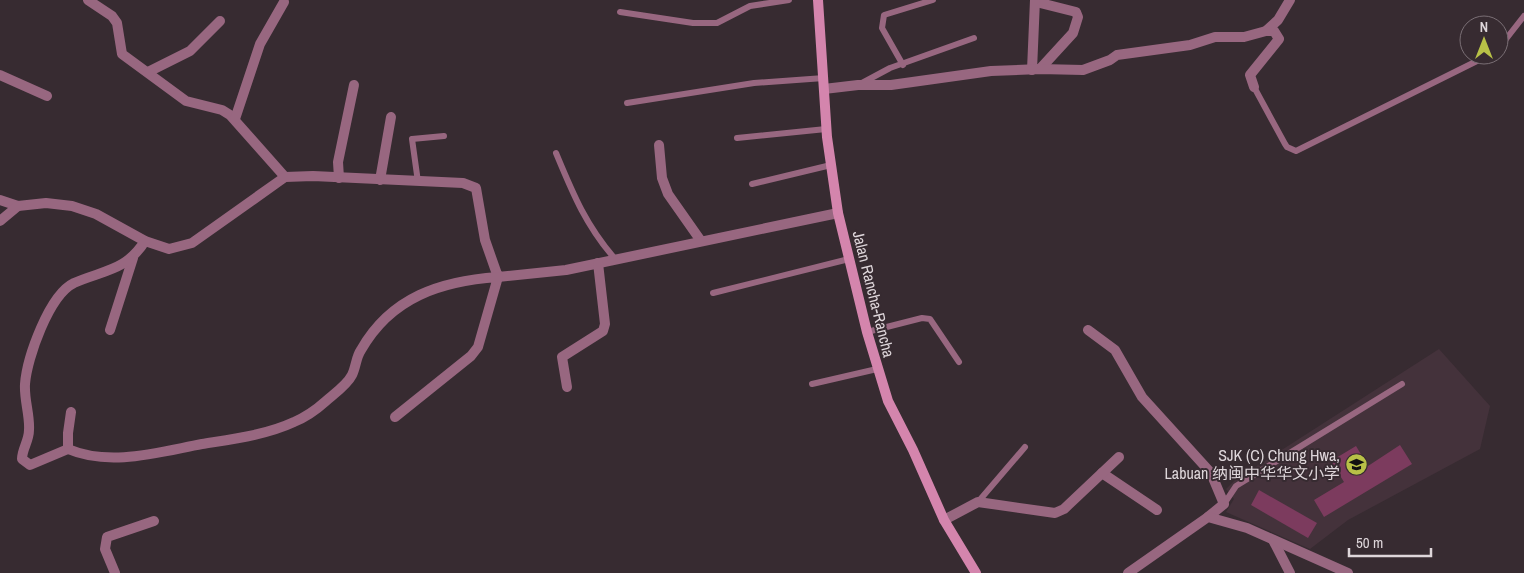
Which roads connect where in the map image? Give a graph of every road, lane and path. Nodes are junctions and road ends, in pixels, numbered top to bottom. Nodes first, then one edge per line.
1 (88, 0) edge
2 (789, 0) edge
3 (818, 0) edge
4 (934, 0) edge
5 (1290, 0) edge
6 (1036, 1) edge
7 (284, 2) dead end
8 (620, 12) dead end
9 (1524, 16) edge
10 (220, 21) dead end
11 (1266, 31) junction
12 (1509, 35) edge
13 (974, 38) dead end
14 (903, 65) junction
15 (1469, 65) edge
16 (1036, 69) junction
17 (148, 72) junction
18 (0, 75) edge
19 (824, 78) junction
20 (354, 85) dead end
21 (858, 85) junction
22 (1254, 87) joint
23 (824, 89) junction
24 (47, 96) dead end
25 (627, 103) dead end
26 (391, 117) dead end
27 (235, 119) junction
28 (826, 129) junction
29 (444, 136) dead end
30 (737, 138) dead end
31 (659, 145) dead end
32 (556, 153) dead end
33 (831, 165) junction
34 (285, 177) junction
35 (339, 178) junction
36 (380, 180) junction
37 (418, 182) junction
38 (752, 184) dead end
39 (0, 200) edge
40 (18, 206) junction
41 (838, 213) junction
42 (0, 221) edge
43 (145, 241) junction
44 (701, 241) junction
45 (132, 258) junction
46 (849, 259) junction
47 (616, 260) junction
48 (598, 263) junction
49 (498, 277) junction
50 (713, 293) dead end
51 (110, 330) dead end
52 (1088, 330) dead end
53 (867, 332) junction
54 (959, 362) dead end
55 (878, 369) junction
56 (812, 384) dead end
57 (1402, 384) dead end
58 (567, 387) dead end
59 (71, 412) dead end
60 (395, 417) dead end
61 (1025, 447) dead end
62 (68, 449) junction
63 (1118, 457) dead end
64 (1102, 473) junction
65 (978, 502) junction
66 (1224, 504) junction
67 (1157, 510) dead end
68 (1208, 518) junction
69 (944, 520) junction
70 (154, 521) dead end
71 (1273, 540) junction
72 (115, 573) edge
73 (976, 573) edge
74 (1128, 573) edge
75 (1290, 573) edge
76 (1348, 573) edge

1 - 17 street
2 - 8 lane
3 - 19 main road, Jalan Rancha-Rancha
4 - 14 lane
5 - 11 street
6 - 16 street
6 - 16 street
7 - 27 street
9 - 12 lane
10 - 17 street
11 - 16 street
11 - 22 street
13 - 14 lane
14 - 21 lane
15 - 22 lane
16 - 21 street
17 - 27 street
18 - 24 street
19 - 23 main road, Jalan Rancha-Rancha
19 - 25 lane
20 - 35 street
21 - 23 street
23 - 28 main road, Jalan Rancha-Rancha
26 - 36 street
27 - 34 street
28 - 30 lane
28 - 33 main road, Jalan Rancha-Rancha
29 - 37 lane
31 - 44 street
32 - 47 lane
33 - 38 lane
33 - 41 main road, Jalan Rancha-Rancha
34 - 35 street
34 - 43 street
35 - 36 street
36 - 37 street
37 - 49 street
39 - 40 street
40 - 42 street
40 - 43 street
41 - 44 street
41 - 46 main road, Jalan Rancha-Rancha
43 - 45 street
44 - 47 street
45 - 51 street
45 - 62 street
46 - 50 lane
46 - 53 main road, Jalan Rancha-Rancha
47 - 48 street
48 - 49 street
48 - 58 street
49 - 60 street
49 - 62 street
52 - 66 street
53 - 54 lane
53 - 55 main road, Jalan Rancha-Rancha
55 - 56 lane
55 - 69 main road, Jalan Rancha-Rancha
57 - 66 lane
59 - 62 street
61 - 65 lane
63 - 64 street
64 - 65 street
64 - 67 street
65 - 69 street
66 - 68 street
68 - 71 street
68 - 74 street
69 - 73 main road, Jalan Rancha-Rancha
70 - 72 street
71 - 75 street
71 - 76 street

